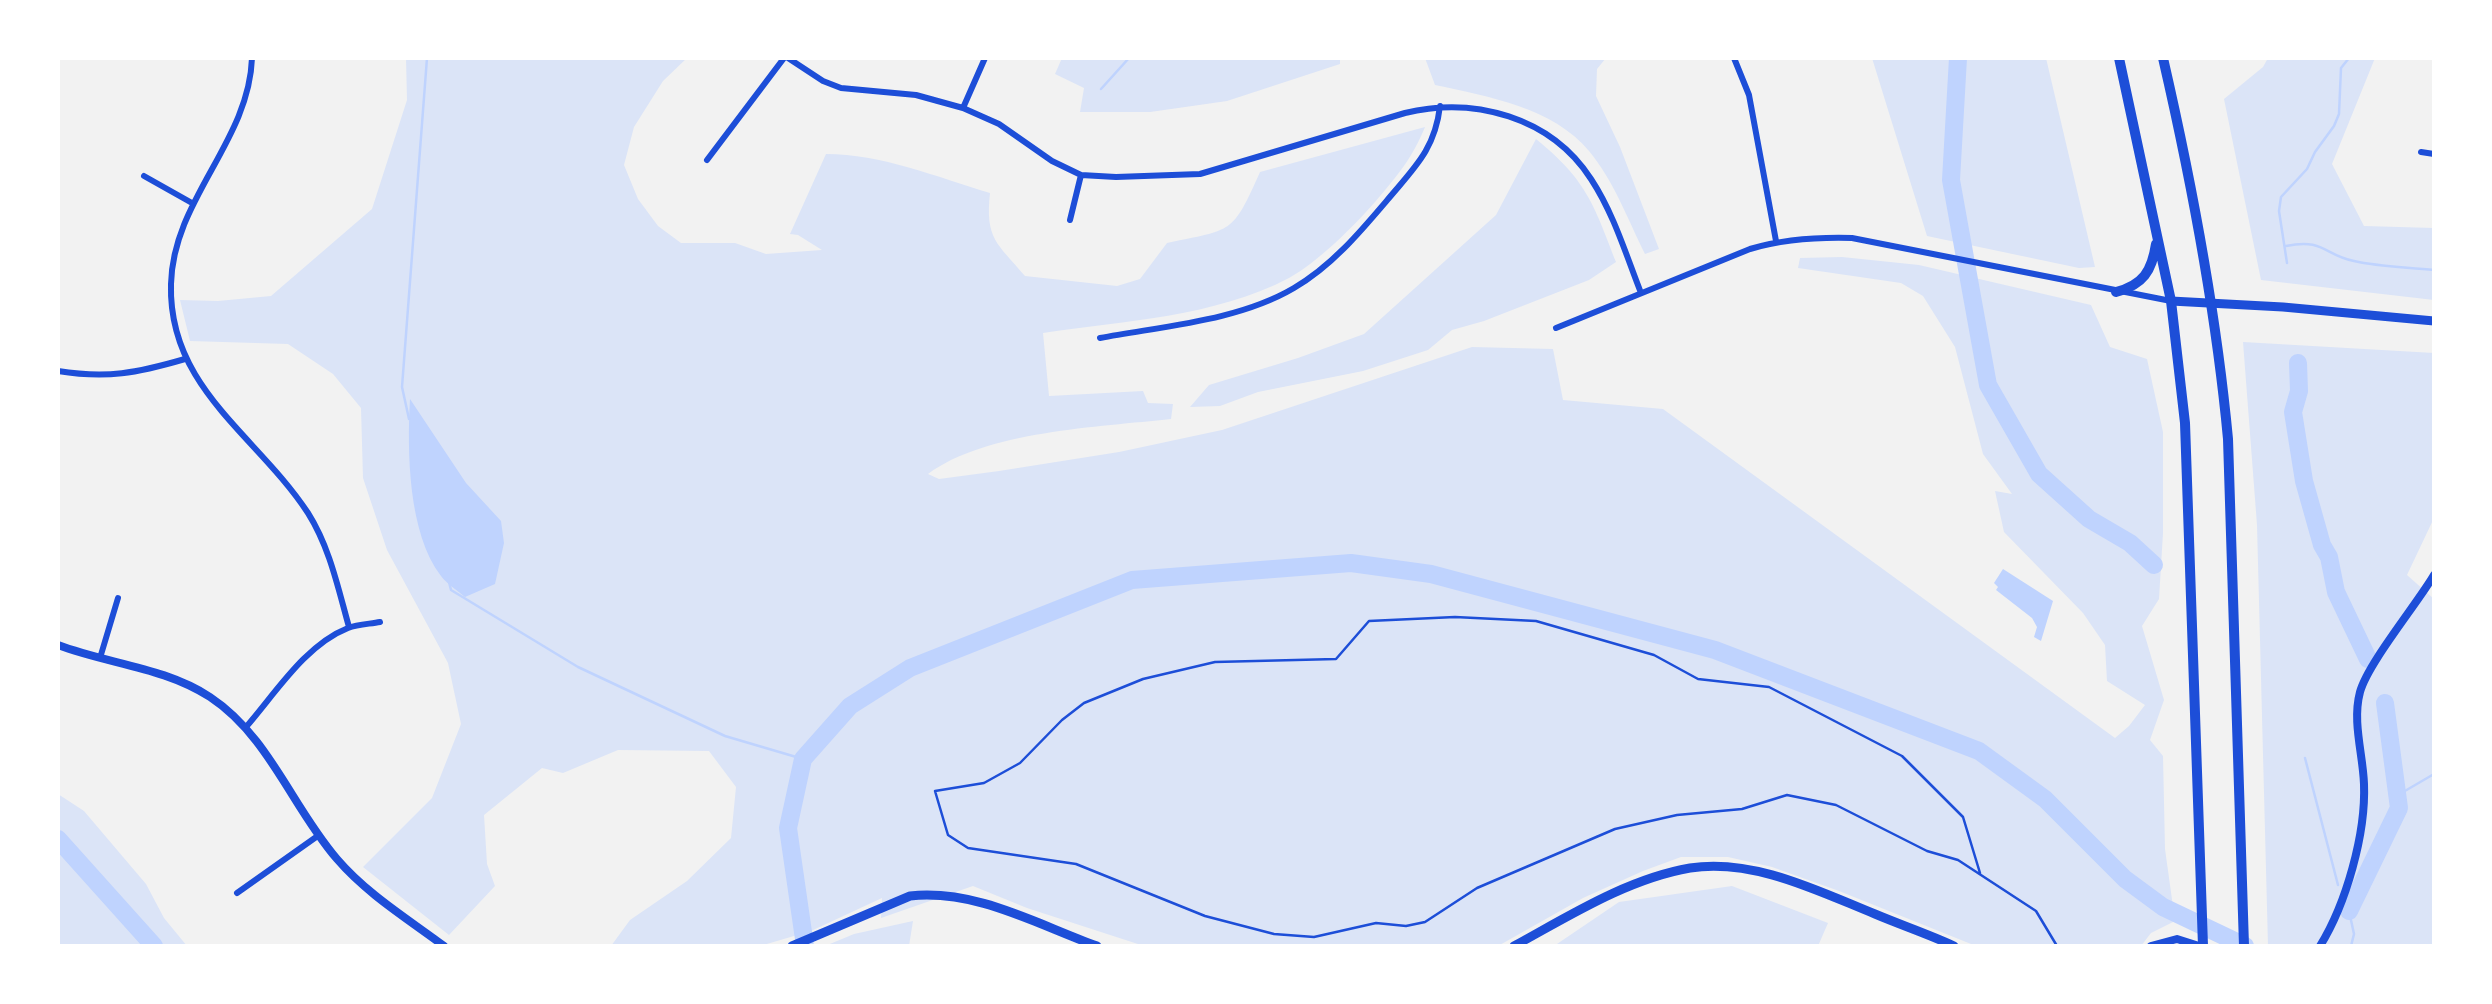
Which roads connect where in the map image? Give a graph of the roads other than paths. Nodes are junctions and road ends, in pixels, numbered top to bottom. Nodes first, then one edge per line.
1 (252, 58) edge
2 (786, 58) edge
3 (985, 58) edge
4 (1734, 58) edge
5 (2118, 58) edge
6 (2163, 58) edge
7 (1440, 106) junction
8 (964, 108) junction
9 (2421, 152) dead end
10 (2434, 154) edge
11 (707, 160) dead end
12 (1081, 174) junction
13 (144, 176) dead end
14 (192, 203) junction
15 (1070, 220) dead end
16 (2157, 238) junction
17 (1776, 242) junction
18 (2116, 292) junction
19 (1641, 293) junction
20 (2171, 301) junction
21 (2213, 302) junction
22 (2434, 322) edge
23 (1556, 328) dead end
24 (1100, 338) dead end
25 (185, 359) junction
26 (58, 371) edge
27 (2434, 575) edge
28 (118, 598) dead end
29 (380, 622) dead end
30 (349, 627) junction
31 (58, 645) edge
32 (100, 658) junction
33 (246, 727) junction
34 (320, 834) junction
35 (237, 893) dead end
36 (444, 946) edge
37 (792, 946) edge
38 (1097, 946) edge
39 (1514, 946) edge
40 (1954, 946) edge
41 (2152, 946) edge
42 (2201, 946) edge
43 (2244, 946) edge
44 (2320, 946) edge

1 - 14 street
2 - 8 street
2 - 11 street
3 - 8 street
4 - 17 street
5 - 16 highway
6 - 21 highway
7 - 12 street
7 - 19 street
7 - 24 street
8 - 12 street
9 - 10 street
12 - 15 street
13 - 14 street
14 - 25 street
16 - 18 highway
16 - 20 highway
17 - 18 street
17 - 19 street
18 - 20 street
19 - 23 street
20 - 21 main road
20 - 42 highway
21 - 22 main road
21 - 43 highway
25 - 26 street
25 - 30 street
27 - 44 street
28 - 32 street
29 - 30 street
30 - 33 street
31 - 32 street
32 - 33 street
33 - 34 street
34 - 35 street
34 - 36 street
37 - 38 main road
39 - 40 main road
41 - 42 street

